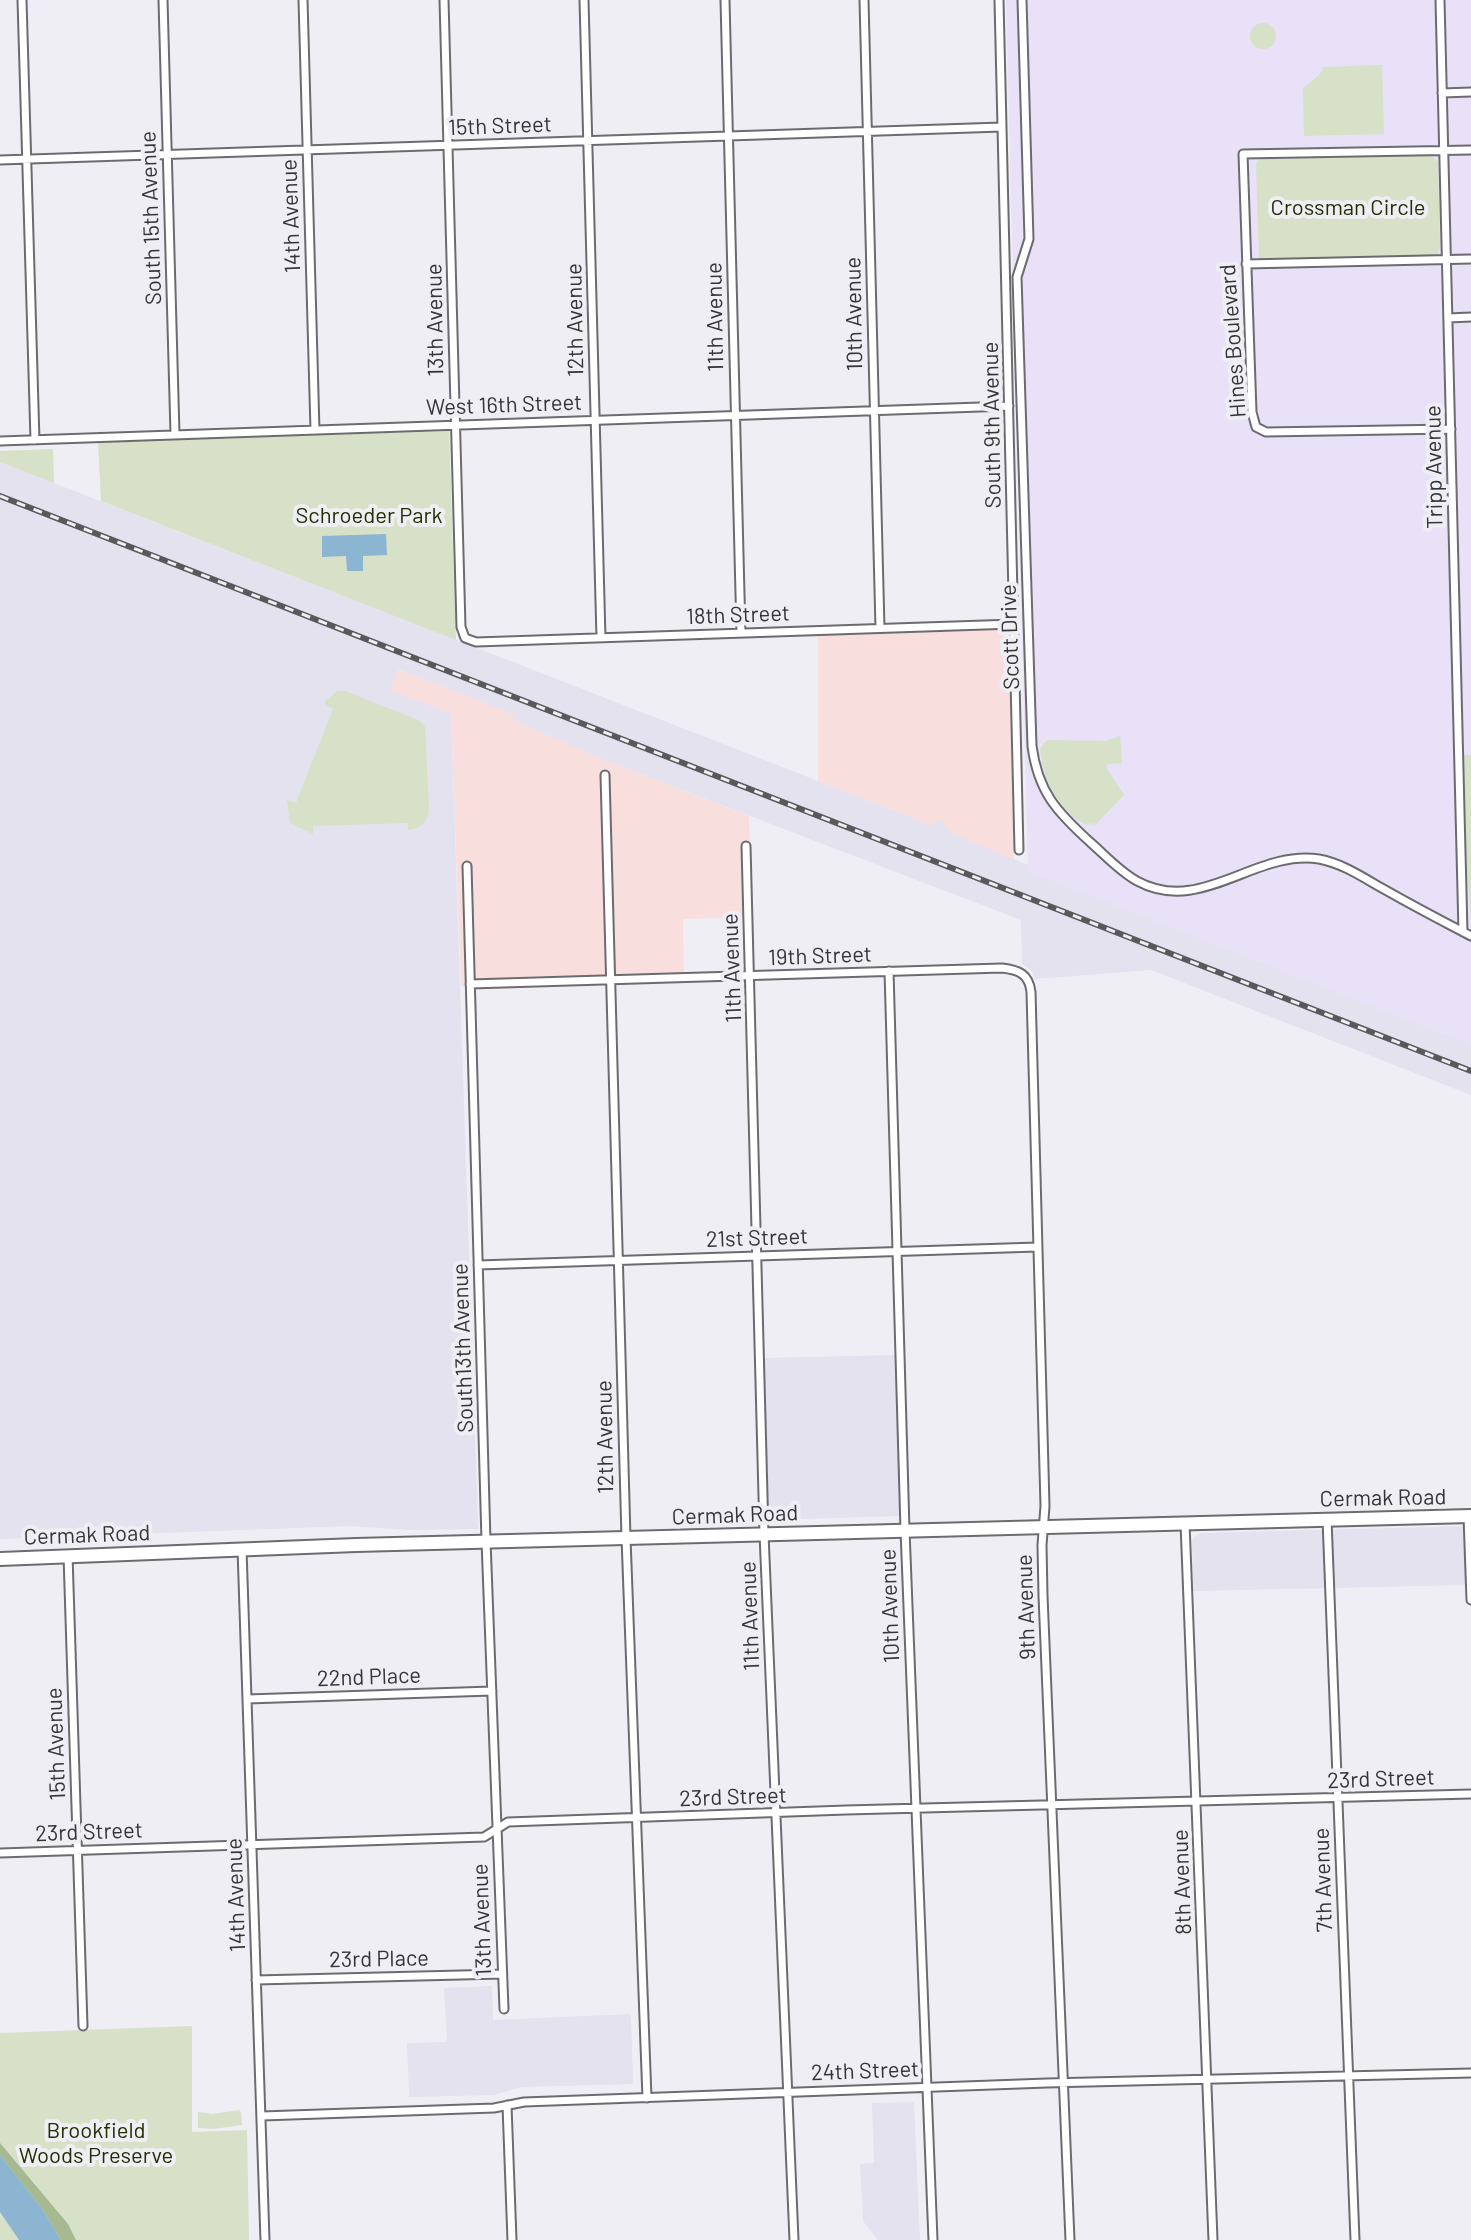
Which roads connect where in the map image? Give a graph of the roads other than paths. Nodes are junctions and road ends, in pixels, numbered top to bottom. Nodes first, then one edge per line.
1 (22, 0) edge
2 (163, 0) edge
3 (303, 0) edge
4 (444, 0) edge
5 (584, 0) edge
6 (725, 0) edge
7 (864, 0) edge
8 (999, 0) edge
9 (1022, 0) edge
10 (1440, 0) edge
11 (1471, 92) edge
12 (1442, 93) junction
13 (1002, 127) junction
14 (868, 132) junction
15 (728, 136) junction
16 (588, 141) junction
17 (448, 146) junction
18 (307, 150) junction
19 (1471, 150) edge
20 (1444, 151) junction
21 (167, 154) junction
22 (27, 159) junction
23 (0, 160) edge
24 (1447, 259) junction
25 (1471, 259) edge
26 (1246, 264) junction
27 (1471, 317) edge
28 (1448, 318) junction
29 (1009, 406) junction
30 (875, 410) junction
31 (734, 415) junction
32 (595, 419) junction
33 (455, 424) junction
34 (1451, 429) junction
35 (315, 430) junction
36 (175, 434) junction
37 (35, 440) junction
38 (0, 441) edge
39 (1014, 624) junction
40 (880, 628) junction
41 (741, 633) junction
42 (465, 638) joint
43 (601, 638) junction
44 (605, 775) dead end
45 (746, 846) dead end
46 (1019, 850) dead end
47 (467, 866) dead end
48 (1467, 934) edge
49 (889, 971) junction
50 (1025, 974) joint
51 (750, 976) junction
52 (610, 979) junction
53 (470, 984) junction
54 (1037, 1247) junction
55 (897, 1251) junction
56 (758, 1255) junction
57 (619, 1260) junction
58 (478, 1265) junction
59 (1469, 1516) edge
60 (1327, 1519) junction
61 (1185, 1523) junction
62 (1043, 1527) junction
63 (905, 1530) junction
64 (764, 1534) junction
65 (626, 1538) junction
66 (486, 1541) junction
67 (242, 1549) junction
68 (68, 1555) junction
69 (0, 1559) edge
70 (1471, 1600) edge
71 (492, 1691) junction
72 (247, 1699) junction
73 (1471, 1794) edge
74 (1338, 1798) junction
75 (1197, 1801) junction
76 (1052, 1805) junction
77 (915, 1810) junction
78 (776, 1813) junction
79 (636, 1819) junction
80 (497, 1829) junction
81 (252, 1845) junction
82 (77, 1850) junction
83 (0, 1853) edge
84 (502, 1974) junction
85 (256, 1980) junction
86 (504, 2009) dead end
87 (83, 2026) dead end
88 (1471, 2073) edge
89 (1348, 2076) junction
90 (1207, 2079) junction
91 (1063, 2082) junction
92 (927, 2087) junction
93 (788, 2092) junction
94 (647, 2098) junction
95 (507, 2105) junction
96 (262, 2116) junction
97 (265, 2240) edge
98 (512, 2240) edge
99 (794, 2240) edge
100 (933, 2240) edge
101 (1070, 2240) edge
102 (1213, 2240) edge
103 (1355, 2240) edge

1 - 22 street
2 - 21 street, South 15th Avenue
3 - 18 street, 14th Avenue
4 - 17 street, 13th Avenue
5 - 16 street, 12th Avenue
6 - 15 street, 11th Avenue
7 - 14 street, 10th Avenue
8 - 13 street, South 9th Avenue
9 - 48 street, Scott Drive
10 - 12 street, Tripp Avenue
11 - 12 street
12 - 20 street, Tripp Avenue
13 - 14 street, 15th Street
13 - 29 street, South 9th Avenue
14 - 15 street, 15th Street
14 - 30 street, 10th Avenue
15 - 16 street, 15th Street
15 - 31 street, 11th Avenue
16 - 17 street, 15th Street
16 - 32 street, 12th Avenue
17 - 18 street, 15th Street
17 - 33 street, 13th Avenue
18 - 21 street, 15th Street
18 - 35 street, 14th Avenue
19 - 20 street
20 - 24 street, Tripp Avenue
20 - 26 street, Hines Boulevard
21 - 22 street, 15th Street
21 - 36 street, South 15th Avenue
22 - 23 street, 15th Street
22 - 37 street
24 - 25 street
24 - 26 street
24 - 28 street, Tripp Avenue
26 - 34 street, Hines Boulevard
27 - 28 street
28 - 34 street, Tripp Avenue
29 - 30 street, West 16th Street
29 - 39 street, South 9th Avenue
30 - 31 street, West 16th Street
30 - 40 street, 10th Avenue
31 - 32 street, West 16th Street
31 - 41 street, 11th Avenue
32 - 33 street, West 16th Street
32 - 43 street, 12th Avenue
33 - 35 street, West 16th Street
33 - 42 street, 13th Avenue
34 - 48 street, Tripp Avenue
35 - 36 street, West 16th Street
36 - 37 street, West 16th Street
37 - 38 street, West 16th Street
39 - 40 street, 18th Street
39 - 46 street, South 9th Avenue
40 - 41 street, 18th Street
41 - 43 street, 18th Street
42 - 43 street, 18th Street
44 - 52 street, 12th Avenue
45 - 51 street, 11th Avenue
47 - 53 street, South13th Avenue
49 - 50 street, 19th Street
49 - 51 street, 19th Street
49 - 55 street, 10th Avenue
50 - 54 street, 9th Avenue
51 - 52 street, 19th Street
51 - 56 street, 11th Avenue
52 - 53 street, 19th Street
52 - 57 street, 12th Avenue
53 - 58 street, South13th Avenue
54 - 55 street, 21st Street
54 - 62 street, 9th Avenue
55 - 56 street, 21st Street
55 - 63 street, 10th Avenue
56 - 57 street, 21st Street
56 - 64 street, 11th Avenue
57 - 58 street, 21st Street
57 - 65 street, 12th Avenue
58 - 66 street, South13th Avenue
59 - 60 main road, Cermak Road
59 - 70 street
60 - 61 main road, Cermak Road
60 - 74 street, 7th Avenue
61 - 62 main road, Cermak Road
61 - 75 street, 8th Avenue
62 - 63 main road, Cermak Road
62 - 76 street, 9th Avenue
63 - 64 main road, Cermak Road
63 - 77 street, 10th Avenue
64 - 65 main road, Cermak Road
64 - 78 street, 11th Avenue
65 - 66 main road, Cermak Road
65 - 79 street, 12th Avenue
66 - 67 main road, Cermak Road
66 - 71 street, South13th Avenue
67 - 68 main road, Cermak Road
67 - 72 street, 14th Avenue
68 - 69 main road, Cermak Road
68 - 82 street, 15th Avenue
71 - 72 street, 22nd Place
71 - 80 street, South13th Avenue
72 - 81 street, 14th Avenue
73 - 74 street, 23rd Street
74 - 75 street, 23rd Street
74 - 89 street, 7th Avenue
75 - 76 street, 23rd Street
75 - 90 street, 8th Avenue
76 - 77 street, 23rd Street
76 - 91 street, 9th Avenue
77 - 78 street, 23rd Street
77 - 92 street, 10th Avenue
78 - 79 street, 23rd Street
78 - 93 street, 11th Avenue
79 - 80 street, 23rd Street
79 - 94 street, 12th Avenue
80 - 81 street, 23rd Street
80 - 84 street, 13th Avenue
81 - 82 street, 23rd Street
81 - 85 street, 14th Avenue
82 - 83 street, 23rd Street
82 - 87 street, 15th Avenue
84 - 85 street, 23rd Place
84 - 86 street, 13th Avenue
85 - 96 street, 14th Avenue
88 - 89 street, 24th Street
89 - 90 street, 24th Street
89 - 103 street, 7th Avenue
90 - 91 street, 24th Street
90 - 102 street, 8th Avenue
91 - 92 street, 24th Street
91 - 101 street, 9th Avenue
92 - 93 street, 24th Street
92 - 100 street, 10th Avenue
93 - 94 street, 24th Street
93 - 99 street, 11th Avenue
94 - 95 street, 24th Street
95 - 96 street, 24th Street
95 - 98 street
96 - 97 street, 14th Avenue

